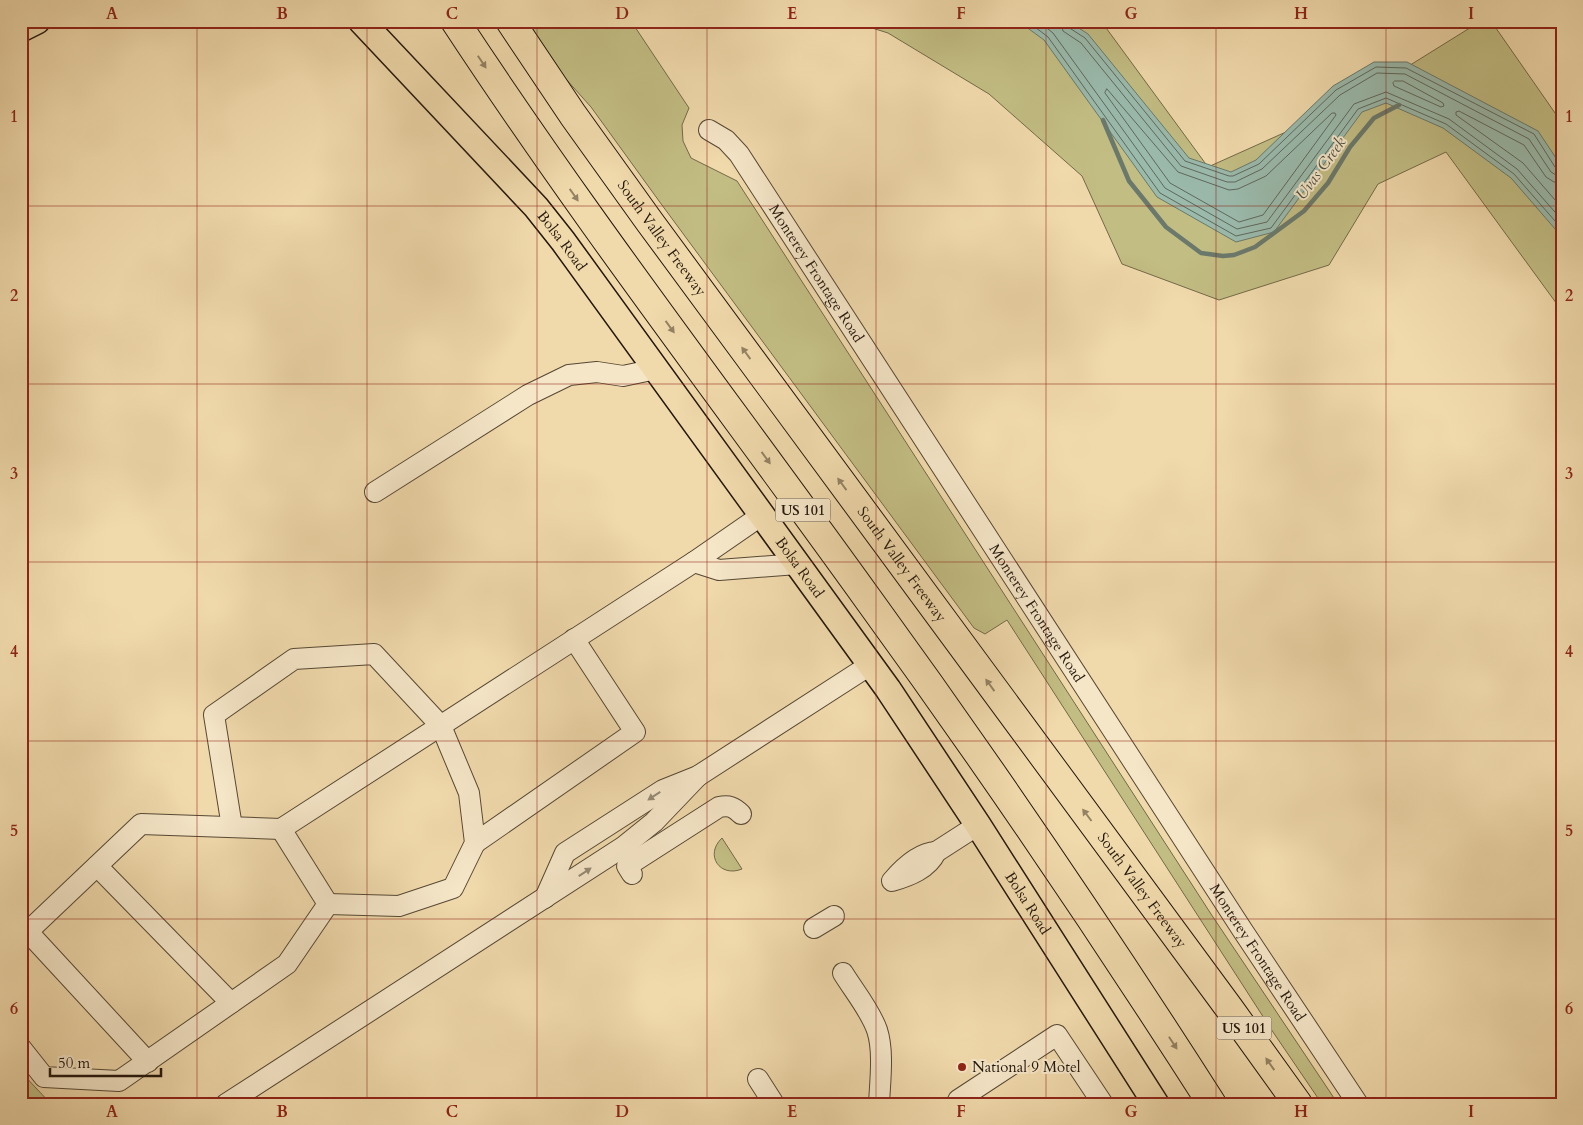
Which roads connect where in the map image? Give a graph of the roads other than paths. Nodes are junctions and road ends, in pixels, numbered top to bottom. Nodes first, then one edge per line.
1 (37, 21) edge
2 (361, 21) edge
3 (455, 21) edge
4 (510, 21) edge
5 (21, 29) edge
6 (709, 130) dead end
7 (656, 369) junction
8 (375, 492) dead end
9 (762, 516) junction
10 (694, 562) junction
11 (797, 564) junction
12 (574, 639) junction
13 (870, 666) junction
14 (441, 726) junction
15 (698, 776) junction
16 (741, 814) dead end
17 (978, 826) junction
18 (232, 827) junction
19 (281, 829) junction
20 (475, 843) junction
21 (936, 852) dead end
22 (98, 866) junction
23 (632, 874) dead end
24 (544, 898) junction
25 (328, 904) junction
26 (834, 916) dead end
27 (814, 928) dead end
28 (25, 935) edge
29 (843, 973) dead end
30 (231, 1003) junction
31 (21, 1048) edge
32 (148, 1062) junction
33 (758, 1079) dead end
34 (1154, 1103) edge
35 (226, 1104) edge
36 (774, 1104) edge
37 (879, 1104) edge
38 (960, 1104) edge
39 (1103, 1104) edge
40 (1212, 1104) edge
41 (1298, 1104) edge
42 (1358, 1104) edge

1 - 5 main road
2 - 7 main road, Bolsa Road
3 -> 40 highway, US 101
41 -> 4 highway, South Valley Freeway / US 101
6 - 42 street, Monterey Frontage Road
7 - 8 street
7 - 9 main road, Bolsa Road
9 - 10 street
9 - 11 main road, Bolsa Road
10 - 11 street
10 - 12 street
11 - 13 main road, Bolsa Road
12 - 14 street
12 - 20 street
13 - 15 street
13 - 17 main road, Bolsa Road
14 - 18 street
14 - 19 street
14 - 20 street
24 -> 15 street
15 -> 24 street
16 - 23 street
17 - 21 street
17 - 34 main road, Bolsa Road
18 - 19 street
18 - 22 street
19 - 25 street
20 - 25 street
22 - 28 street
22 - 30 street
24 - 35 street
25 - 30 street
26 - 27 street
28 - 32 street
29 - 37 street
30 - 32 street
31 - 32 street
33 - 36 street
38 - 39 street

